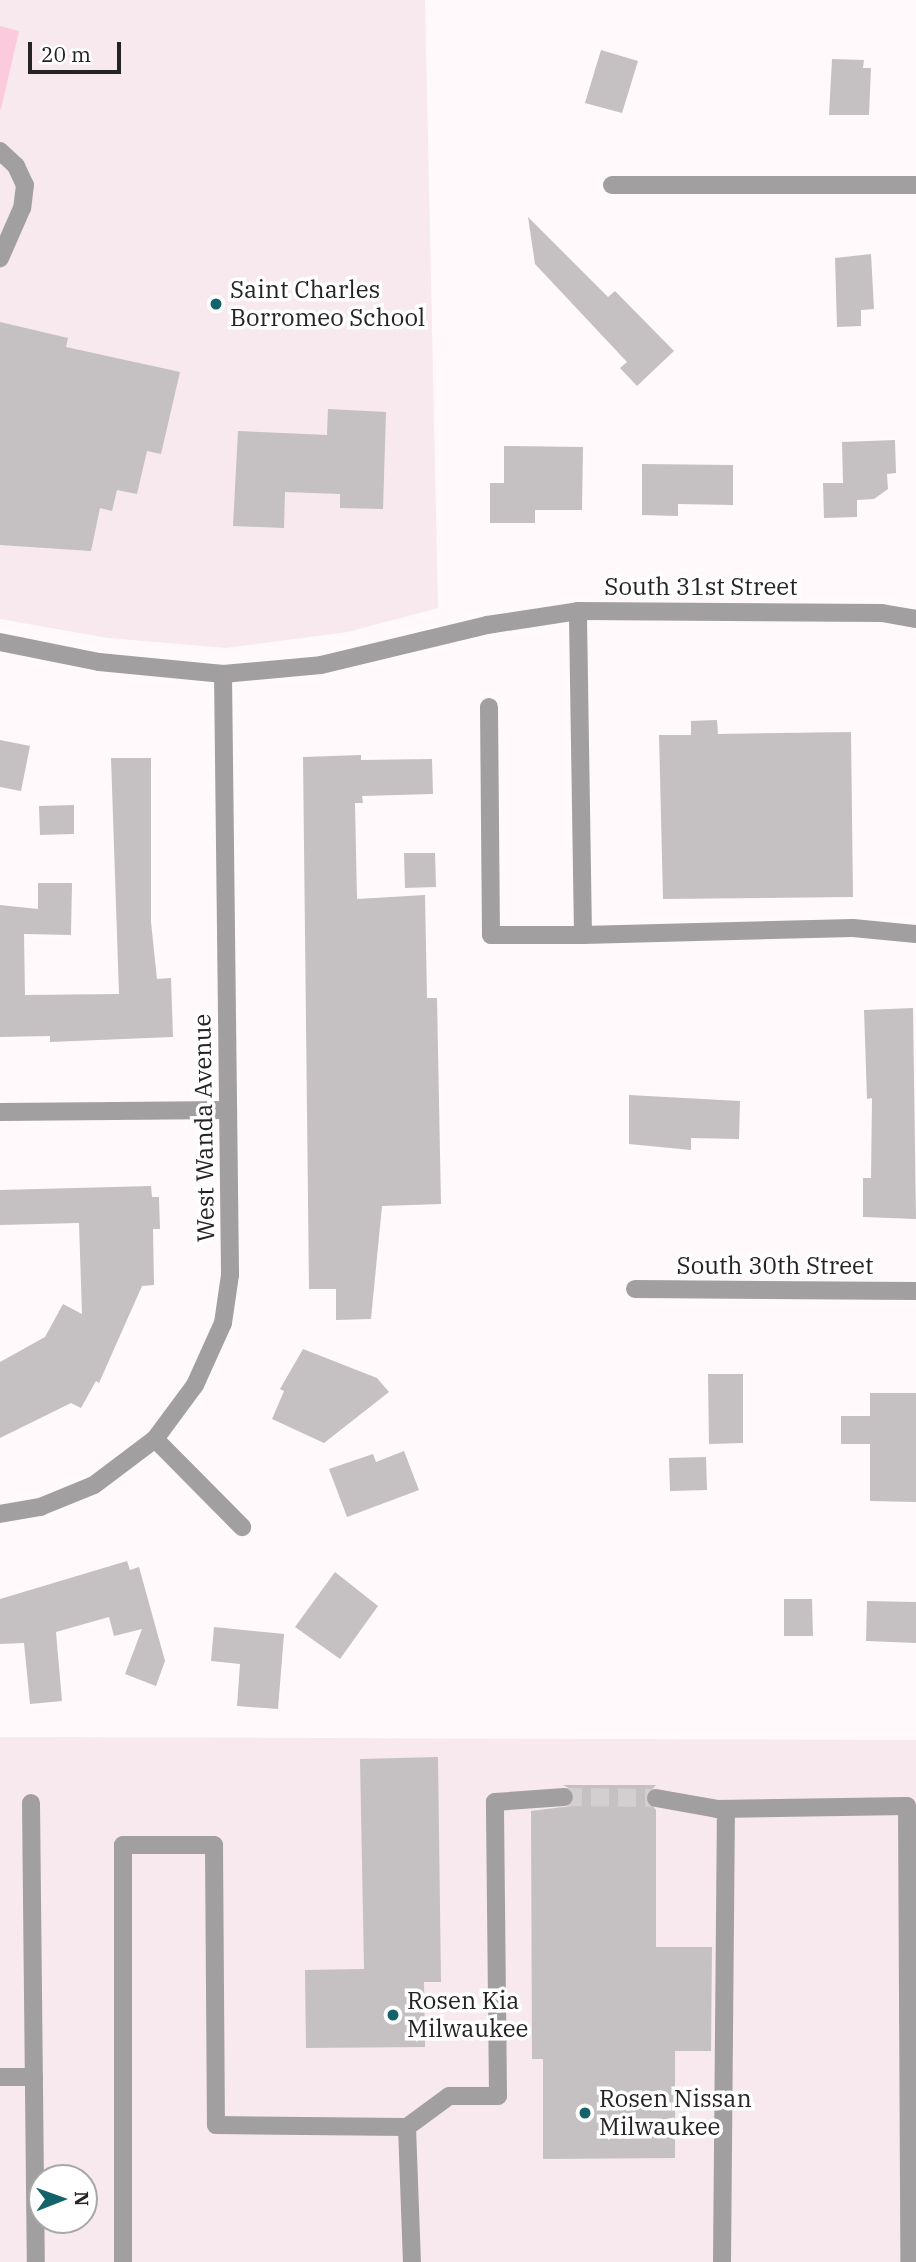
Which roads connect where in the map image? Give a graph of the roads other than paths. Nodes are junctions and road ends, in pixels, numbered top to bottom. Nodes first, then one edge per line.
1 (0, 151) edge
2 (612, 184) dead end
3 (916, 185) edge
4 (6, 236) edge
5 (0, 258) edge
6 (578, 611) junction
7 (916, 619) edge
8 (0, 642) edge
9 (223, 674) junction
10 (489, 707) dead end
11 (916, 933) edge
12 (583, 935) junction
13 (228, 1110) junction
14 (0, 1112) edge
15 (635, 1289) dead end
16 (916, 1291) edge
17 (155, 1439) junction
18 (0, 1514) edge
19 (242, 1527) dead end
20 (564, 1797) tunnel mouth
21 (656, 1798) tunnel mouth
22 (31, 1803) dead end
23 (726, 1809) junction
24 (0, 2077) edge
25 (34, 2077) junction
26 (914, 2079) edge
27 (407, 2127) junction
28 (37, 2262) edge
29 (123, 2262) edge
30 (412, 2262) edge
31 (722, 2262) edge
32 (909, 2262) edge

1 - 4 street
2 - 3 street
4 - 5 street
6 - 7 street, South 31st Street
6 - 9 street, South 31st Street
6 - 12 street
8 - 9 street, South 31st Street
9 - 13 street, West Wanda Avenue
10 - 12 street
11 - 12 street
13 - 14 street
13 - 17 street, West Wanda Avenue
15 - 16 street, South 30th Street
17 - 18 street, West Wanda Avenue
17 - 19 street
20 - 27 street
21 - 23 street
22 - 25 street
23 - 26 street
23 - 31 street
24 - 25 street
25 - 28 street
26 - 32 street
27 - 29 street
27 - 30 street

